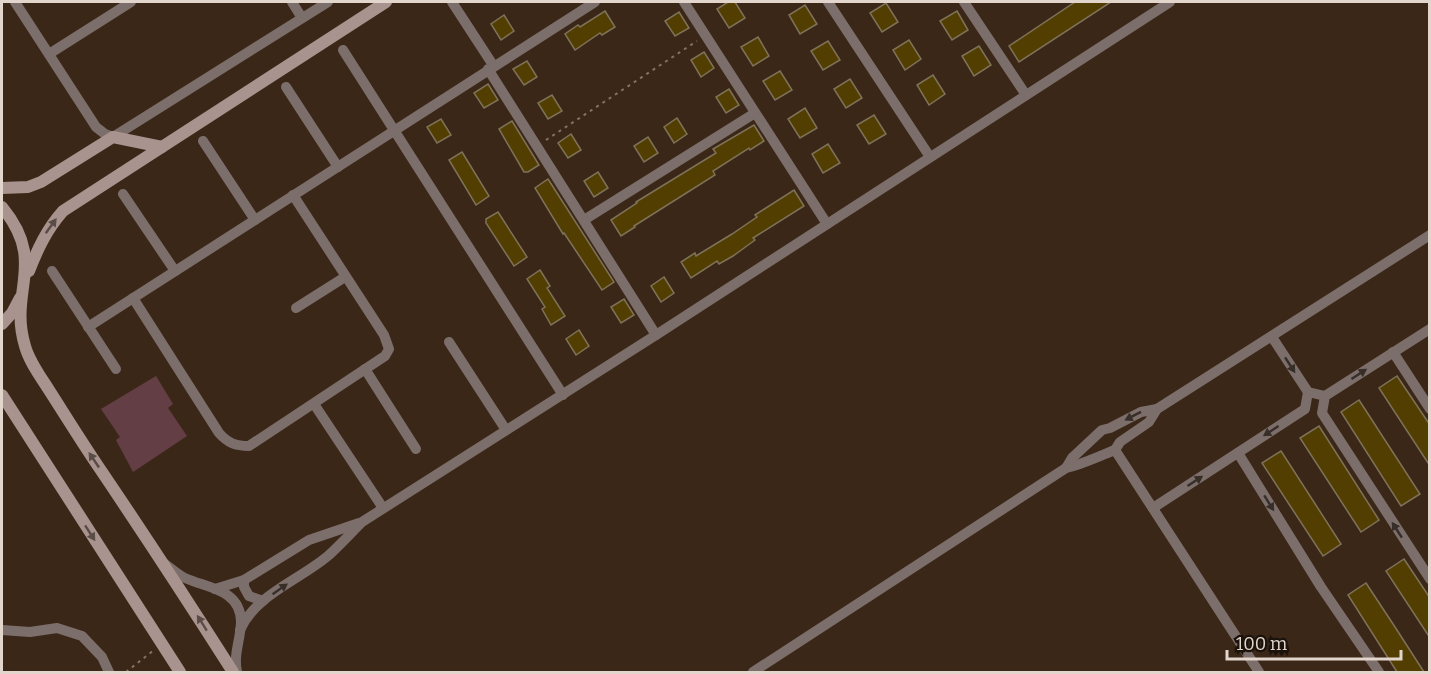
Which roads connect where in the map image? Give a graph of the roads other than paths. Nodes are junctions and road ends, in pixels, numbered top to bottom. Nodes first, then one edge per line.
1 (15, 2) edge
2 (131, 2) edge
3 (292, 2) edge
4 (328, 2) edge
5 (386, 2) edge
6 (452, 2) edge
7 (572, 2) edge
8 (595, 2) edge
9 (684, 2) edge
10 (828, 2) edge
11 (964, 2) edge
12 (1170, 2) edge
13 (578, 12) junction
14 (302, 18) junction
15 (343, 51) dead end
16 (49, 54) junction
17 (490, 67) junction
18 (286, 87) dead end
19 (1026, 95) junction
20 (755, 113) junction
21 (395, 130) junction
22 (113, 137) junction
23 (203, 141) dead end
24 (162, 147) junction
25 (930, 157) junction
26 (338, 167) junction
27 (2, 188) edge
28 (123, 194) dead end
29 (293, 195) junction
30 (2, 207) edge
31 (255, 220) junction
32 (584, 220) junction
33 (827, 224) junction
34 (1429, 235) edge
35 (52, 271) dead end
36 (175, 271) junction
37 (345, 277) junction
38 (26, 278) junction
39 (23, 291) junction
40 (133, 298) junction
41 (296, 308) dead end
42 (2, 324) edge
43 (88, 327) junction
44 (1430, 329) edge
45 (656, 335) junction
46 (1272, 337) junction
47 (450, 342) dead end
48 (1393, 352) junction
49 (116, 369) dead end
50 (365, 369) junction
51 (1308, 392) junction
52 (2, 395) edge
53 (563, 395) junction
54 (1325, 396) junction
55 (314, 404) junction
56 (1157, 409) junction
57 (1305, 409) junction
58 (1430, 409) edge
59 (1322, 413) junction
60 (1110, 428) junction
61 (506, 430) junction
62 (1097, 437) junction
63 (1114, 448) junction
64 (416, 449) dead end
65 (1238, 453) junction
66 (1066, 468) junction
67 (383, 508) junction
68 (1153, 508) junction
69 (362, 522) junction
70 (314, 538) junction
71 (328, 556) junction
72 (164, 563) junction
73 (1430, 579) edge
74 (244, 580) junction
75 (214, 588) junction
76 (263, 601) junction
77 (2, 630) edge
78 (240, 630) junction
79 (109, 672) edge
80 (180, 672) edge
81 (235, 672) edge
82 (753, 672) edge
83 (1259, 672) edge
84 (1379, 672) edge

1 - 16 street
2 - 16 street
3 - 14 street
4 - 14 street
5 - 24 street
6 - 17 street
7 - 13 street
8 - 13 street
9 - 20 street
10 - 25 street
11 - 19 street
12 - 19 street
13 - 17 street
14 - 22 street
15 - 21 street
16 - 22 street
17 - 21 street
17 - 32 street
18 - 26 street
19 - 25 street
20 - 32 street
20 - 33 street
21 - 26 street
21 - 53 street
22 - 24 street
22 - 27 street
23 - 31 street
38 -> 24 street
25 - 33 street
26 - 29 street
28 - 36 street
29 - 31 street
29 - 37 street
30 - 38 street
31 - 36 street
32 - 45 street
33 - 45 street
34 - 46 street
35 - 43 street
36 - 40 street
37 - 41 street
37 - 50 street
38 - 39 street
39 - 42 street
72 -> 39 street
40 - 43 street
40 - 55 street
43 - 49 street
44 - 48 street
45 - 53 street
46 -> 51 street
46 - 56 street
47 - 61 street
54 -> 48 street
48 - 58 street
50 - 55 street
50 - 64 street
51 - 54 street
51 - 57 street
52 -> 80 street
53 - 61 street
54 - 59 street
55 - 67 street
56 -> 60 street
56 - 63 street
57 - 59 street
57 -> 65 street
73 -> 59 street
60 - 62 street
60 - 63 street
61 - 67 street
62 - 63 street
62 - 66 street
63 - 66 street
63 - 68 street
68 -> 65 street
65 -> 84 street
66 - 82 street
67 - 69 street
68 - 83 street
69 - 70 street
69 - 71 street
70 - 71 street
70 - 74 street
76 -> 71 street
72 - 75 street
81 -> 72 street
74 - 75 street
74 - 76 street
75 - 78 street
76 - 78 street
77 - 79 street
78 - 81 street

